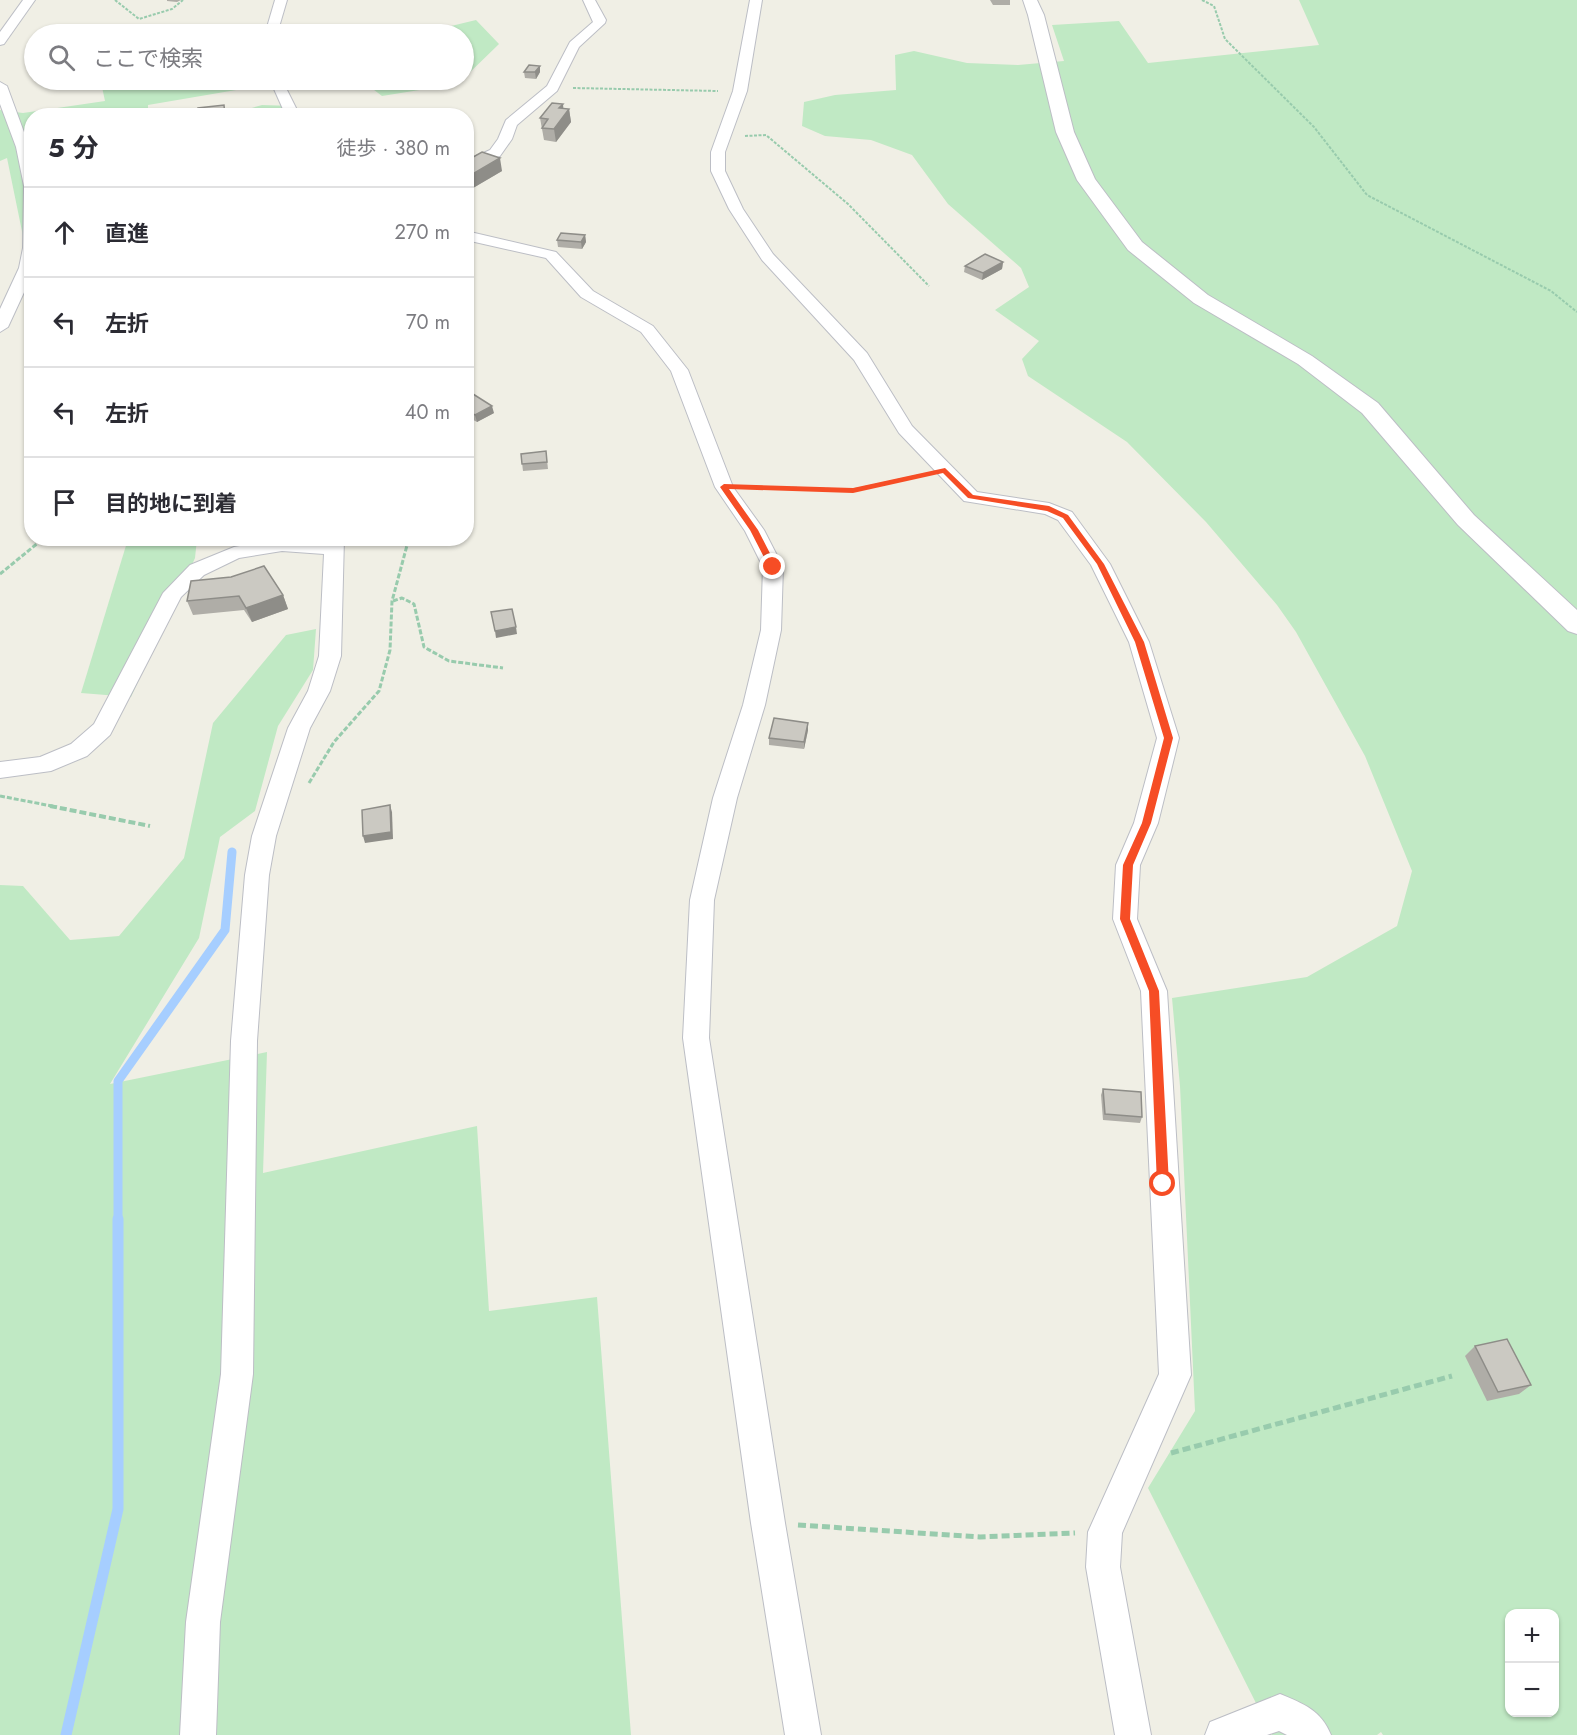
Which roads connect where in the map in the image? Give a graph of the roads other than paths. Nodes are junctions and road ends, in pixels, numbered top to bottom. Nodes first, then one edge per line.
1 (29, 0) edge
2 (281, 0) edge
3 (589, 0) edge
4 (756, 0) edge
5 (1030, 0) edge
6 (274, 24) edge
7 (0, 41) edge
8 (0, 86) edge
9 (281, 90) edge
10 (289, 108) edge
11 (24, 153) edge
12 (474, 163) edge
13 (474, 237) edge
14 (24, 275) edge
15 (0, 327) edge
16 (276, 546) edge
17 (334, 546) edge
18 (1577, 625) edge
19 (0, 770) edge
20 (198, 1735) edge
21 (803, 1735) edge
22 (1133, 1735) edge
23 (1223, 1735) edge
24 (1313, 1735) edge

1 - 7 street
2 - 6 street
3 - 12 street
4 - 22 street
5 - 18 street
8 - 11 street
9 - 10 street
13 - 21 street
14 - 15 street
16 - 19 street
17 - 20 street
23 - 24 street

